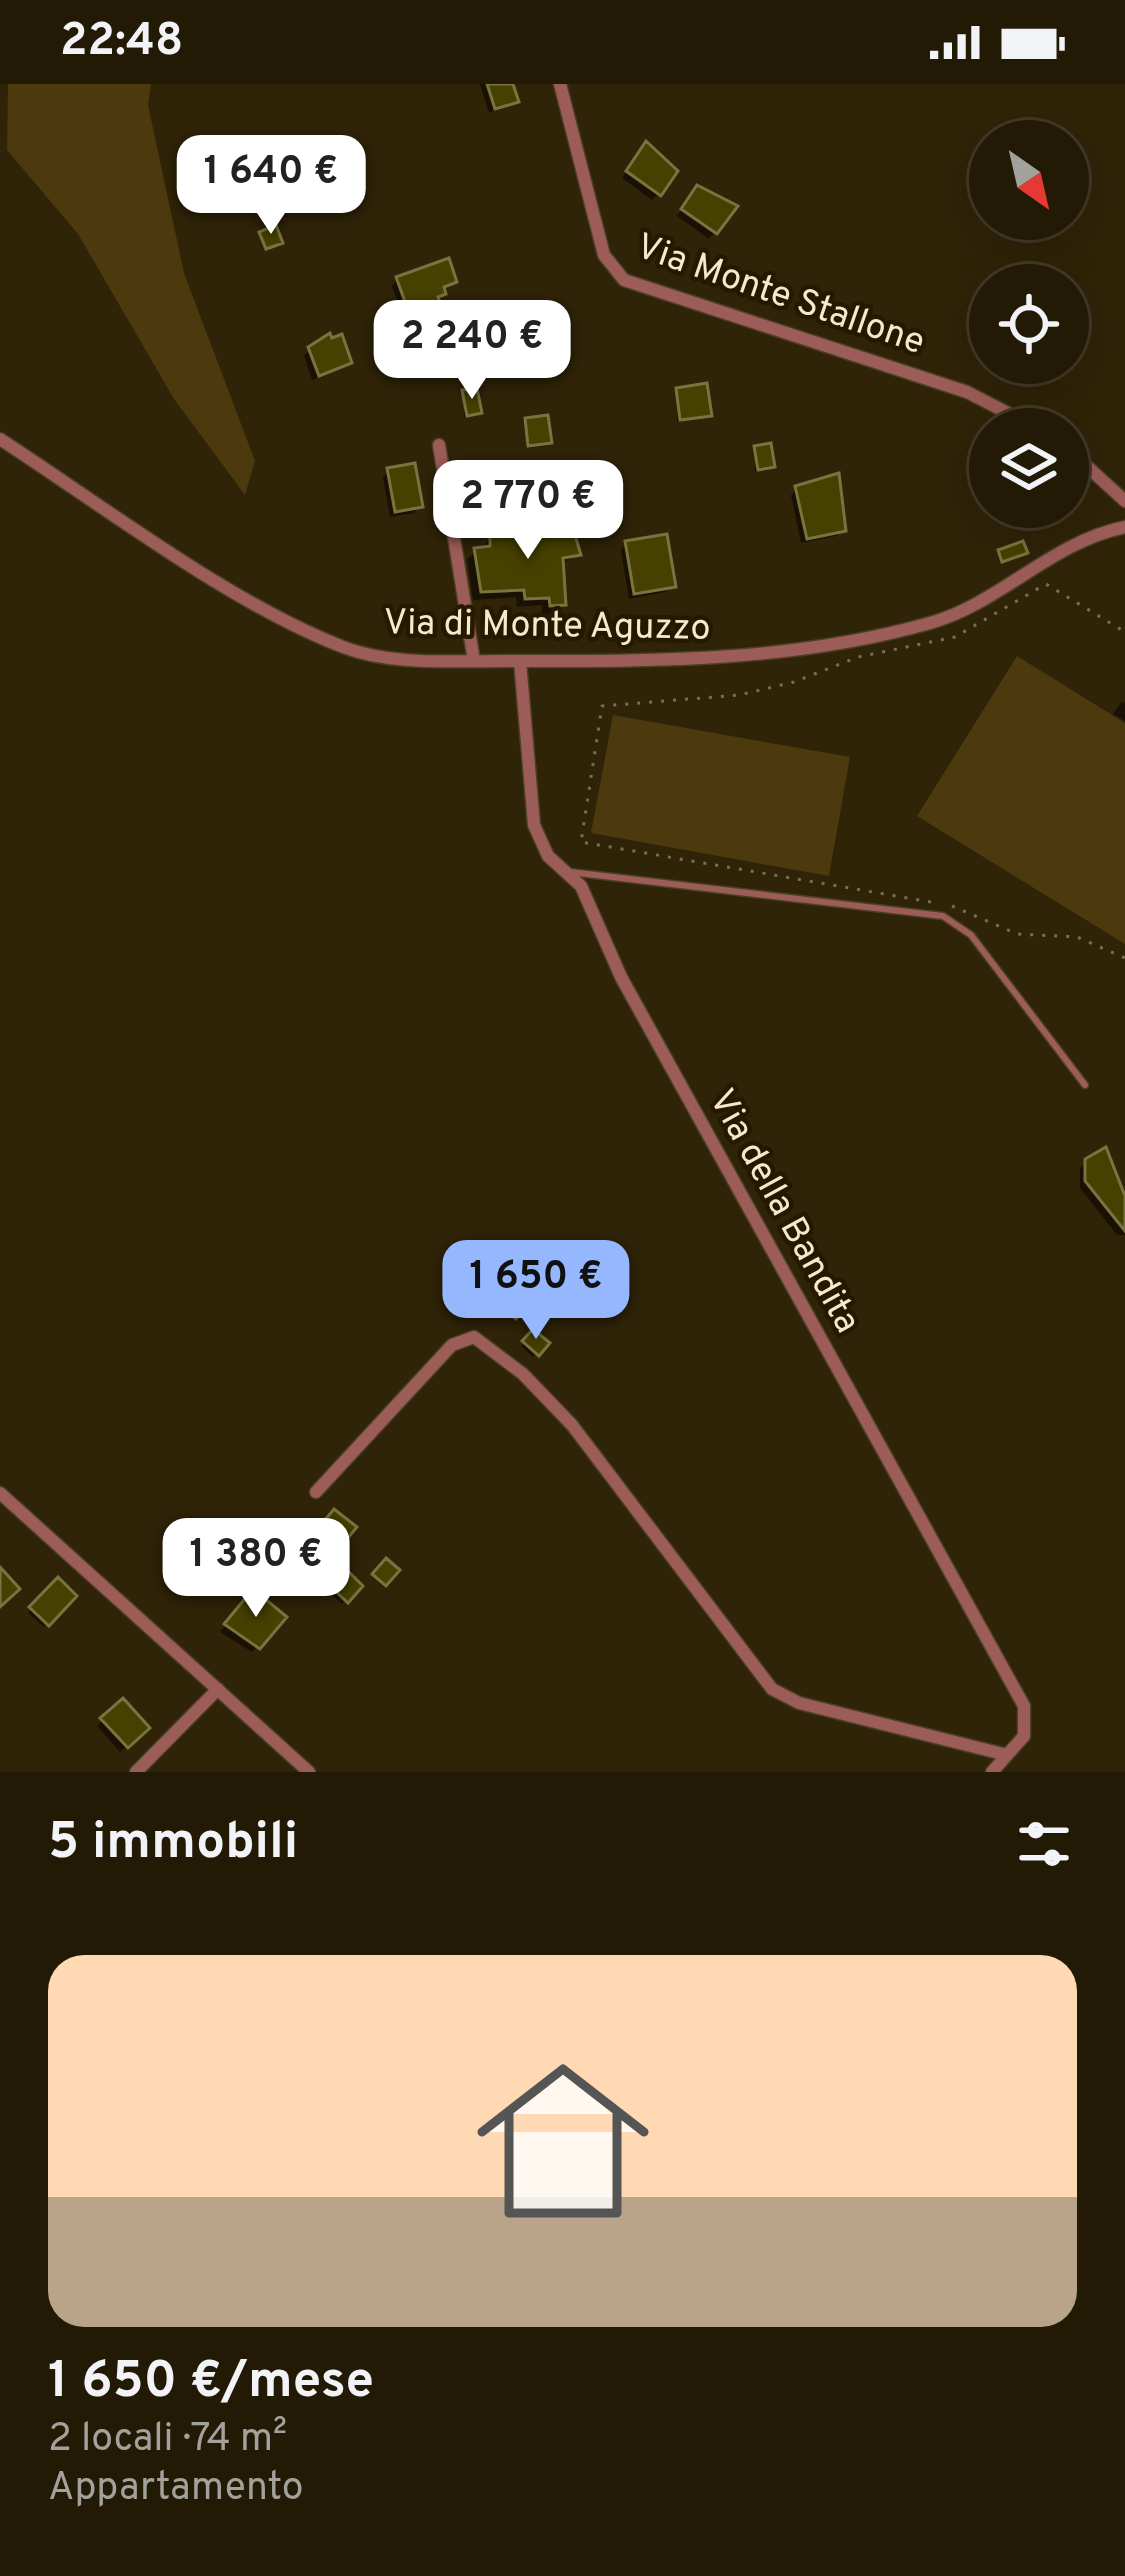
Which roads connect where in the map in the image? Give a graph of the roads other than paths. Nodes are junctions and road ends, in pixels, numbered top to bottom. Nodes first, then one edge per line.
1 (560, 84) edge
2 (999, 408) edge
3 (0, 439) edge
4 (439, 445) dead end
5 (1089, 468) edge
6 (587, 496) dead end
7 (1125, 501) edge
8 (448, 505) junction
9 (1125, 527) edge
10 (474, 661) junction
11 (520, 661) junction
12 (570, 872) junction
13 (1085, 1085) dead end
14 (316, 1492) dead end
15 (0, 1493) edge
16 (218, 1689) junction
17 (1007, 1756) junction
18 (136, 1772) edge
19 (309, 1772) edge
20 (992, 1772) edge

1 - 2 street, Via Monte Stallone
3 - 10 street, Via di Monte Aguzzo
4 - 8 street
5 - 7 street
6 - 8 street
8 - 10 street
9 - 11 street, Via di Monte Aguzzo
10 - 11 street, Via di Monte Aguzzo
11 - 12 street, Via della Bandita
12 - 13 lane
12 - 17 street, Via della Bandita
14 - 17 street
15 - 16 street
16 - 18 street
16 - 19 street
17 - 20 street, Via della Bandita

